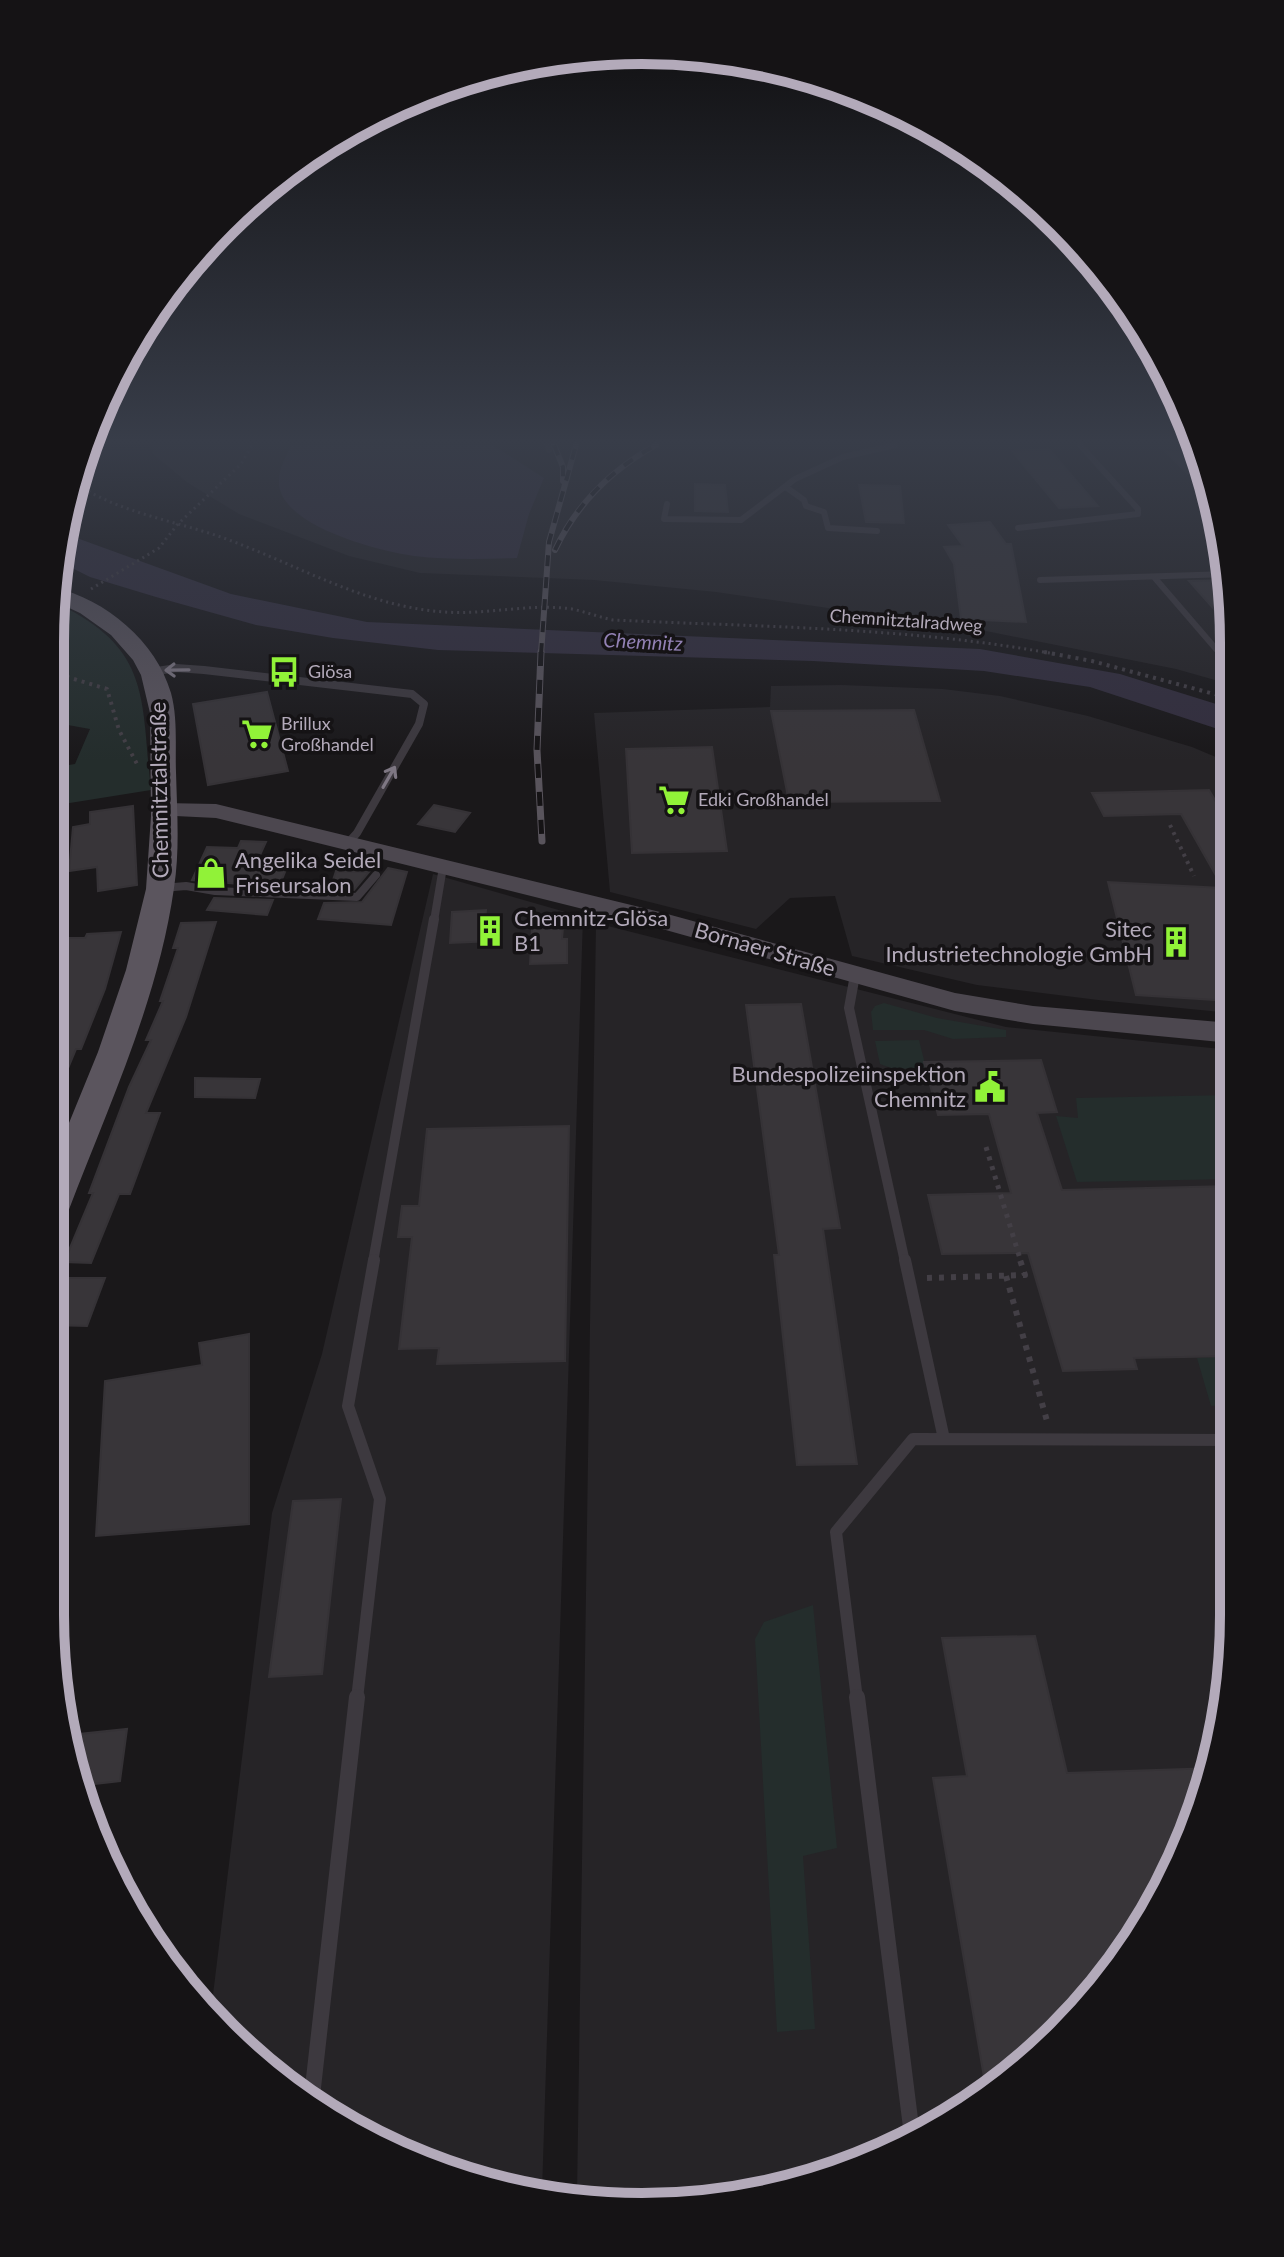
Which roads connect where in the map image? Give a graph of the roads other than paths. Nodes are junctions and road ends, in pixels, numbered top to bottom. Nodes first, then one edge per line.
1 (1216, 575) edge
2 (1154, 577) junction
3 (1040, 580) dead end
4 (65, 600) edge
5 (1216, 649) dead end
6 (151, 672) junction
7 (163, 798) junction
8 (348, 843) junction
9 (443, 867) junction
10 (376, 875) dead end
11 (160, 888) junction
12 (855, 975) junction
13 (1220, 1032) edge
14 (64, 1175) edge
15 (944, 1439) junction
16 (1220, 1440) edge
17 (313, 2090) edge
18 (911, 2126) edge

1 - 2 lane
2 - 3 lane
2 - 5 lane
4 - 6 main road, Chemnitztalstraße
6 - 7 main road, Chemnitztalstraße
8 -> 6 lane
7 - 8 main road, Bornaer Straße
7 - 11 main road, Chemnitztalstraße
8 - 9 main road, Bornaer Straße
9 - 12 main road, Bornaer Straße
9 - 17 lane
10 - 11 lane
11 - 14 main road, Chemnitztalstraße
12 - 13 main road, Bornaer Straße
12 - 15 lane
15 - 16 lane
15 - 18 lane

